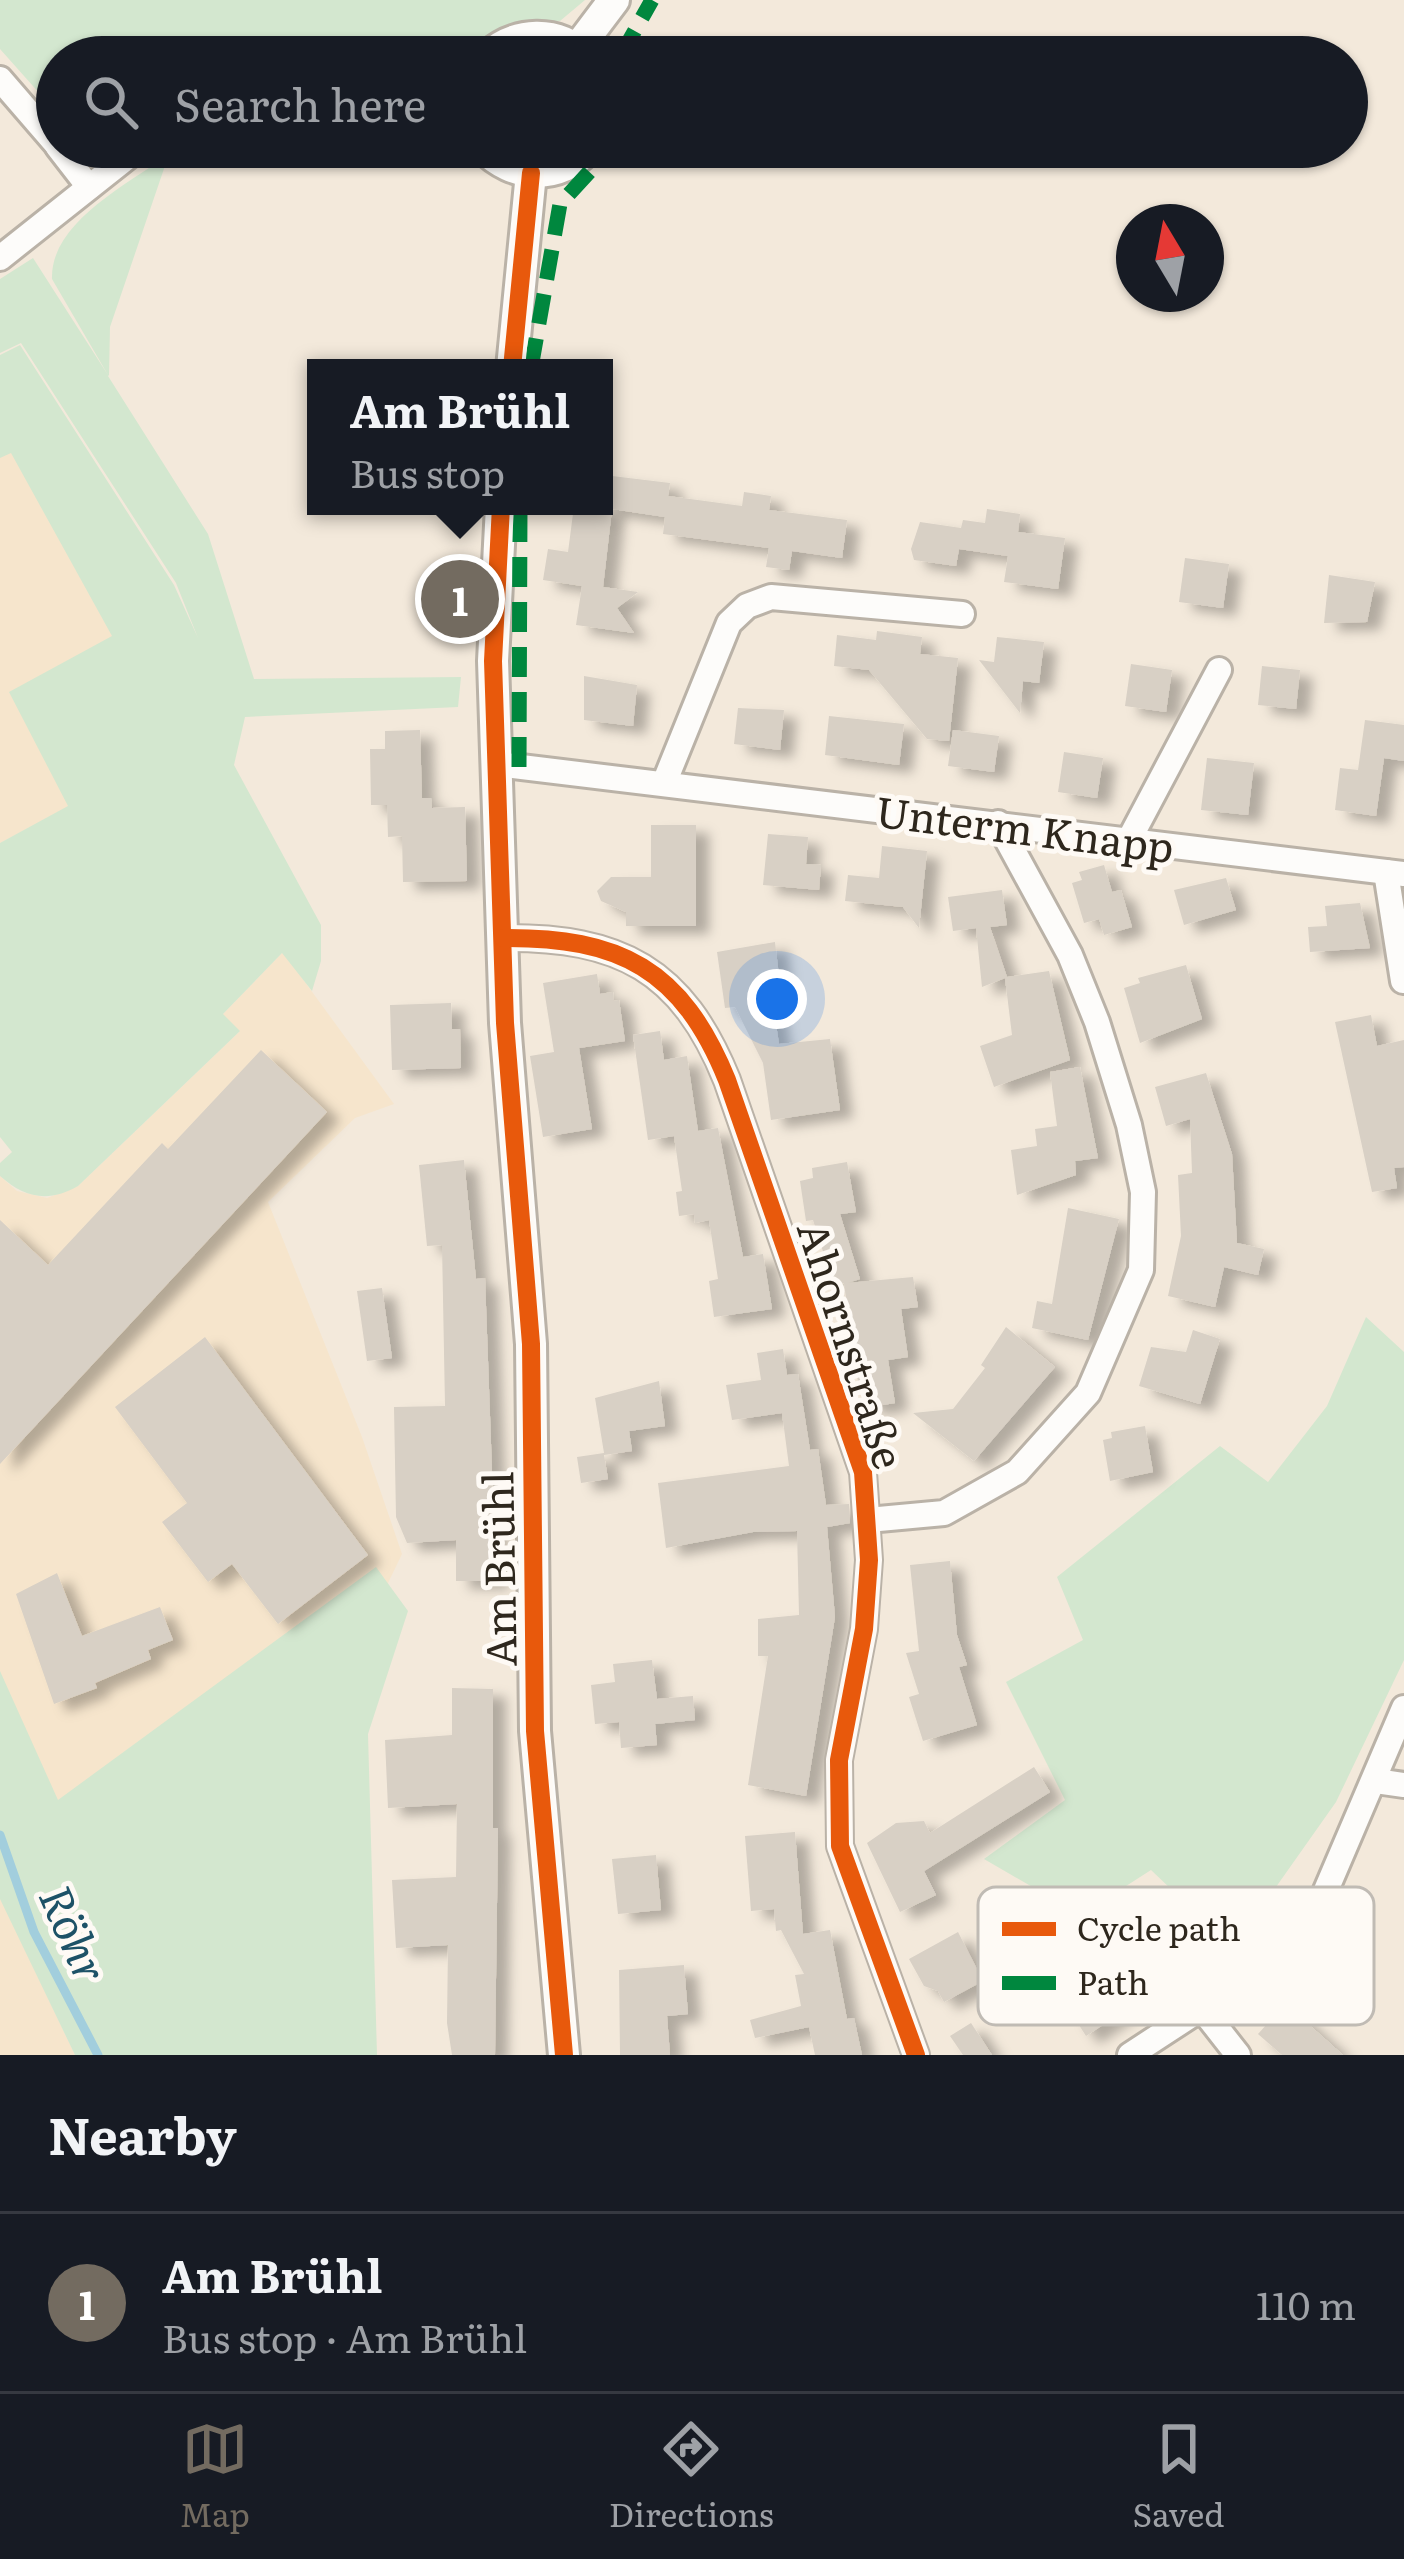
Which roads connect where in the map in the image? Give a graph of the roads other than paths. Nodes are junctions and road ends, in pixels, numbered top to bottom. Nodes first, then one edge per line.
1 (614, 0) edge
2 (592, 36) edge
3 (0, 79) edge
4 (36, 121) edge
5 (75, 168) edge
6 (113, 168) edge
7 (514, 168) edge
8 (553, 168) edge
9 (531, 173) junction
10 (89, 187) junction
11 (0, 257) edge
12 (513, 359) edge
13 (499, 515) edge
14 (962, 614) dead end
15 (1219, 670) dead end
16 (496, 764) junction
17 (665, 781) junction
18 (998, 823) junction
19 (1130, 839) junction
20 (1397, 868) edge
21 (502, 938) junction
22 (1403, 981) edge
23 (868, 1520) junction
24 (1404, 1708) edge
25 (1376, 1781) junction
26 (1404, 1785) edge
27 (1328, 1887) edge
28 (1177, 2025) edge
29 (1215, 2025) edge
30 (564, 2055) edge
31 (916, 2055) edge
32 (1130, 2055) edge
33 (1238, 2055) edge

1 - 2 street
3 - 4 street
5 - 10 street
6 - 10 street
7 - 9 street
8 - 9 street
9 - 12 street
10 - 11 street
13 - 16 street, Am Brühl
14 - 17 street
15 - 19 street
16 - 17 street, Unterm Knapp
16 - 21 street, Am Brühl
17 - 18 street, Unterm Knapp
18 - 19 street, Unterm Knapp
18 - 23 street
19 - 20 street, Unterm Knapp
20 - 22 street, Unterm Knapp
21 - 23 street, Ahornstraße
21 - 30 street, Am Brühl
23 - 31 street, Ahornstraße
24 - 25 street
25 - 26 street
25 - 27 street
28 - 32 street
29 - 33 street

